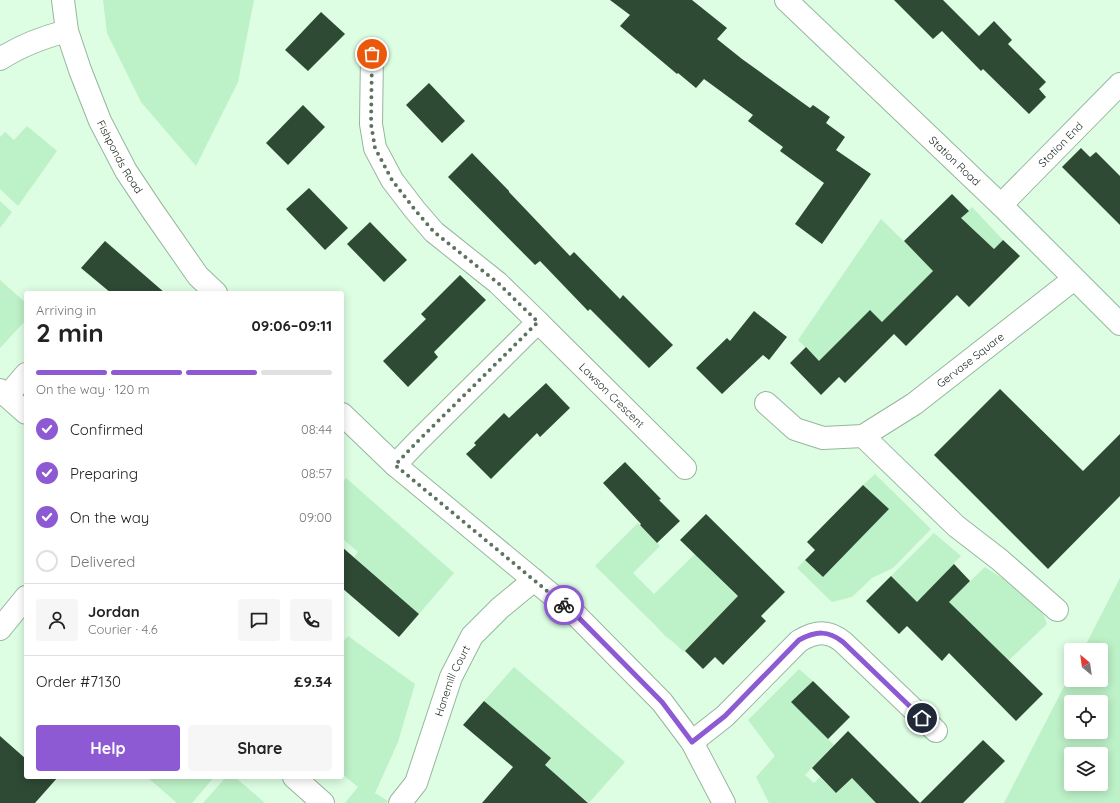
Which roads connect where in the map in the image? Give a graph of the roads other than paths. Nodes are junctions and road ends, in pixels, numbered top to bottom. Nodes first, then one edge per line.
1 (63, 0) edge
2 (786, 0) edge
3 (67, 31) junction
4 (372, 54) dead end
5 (0, 59) edge
6 (1120, 84) edge
7 (1001, 205) junction
8 (1074, 279) junction
9 (214, 291) edge
10 (538, 322) junction
11 (1120, 324) edge
12 (24, 376) edge
13 (3, 393) edge
14 (766, 404) dead end
15 (24, 411) edge
16 (344, 416) edge
17 (863, 436) junction
18 (395, 465) junction
19 (685, 468) dead end
20 (534, 580) junction
21 (24, 599) edge
22 (1058, 610) dead end
23 (0, 629) edge
24 (936, 731) dead end
25 (692, 742) junction
26 (296, 779) edge
27 (323, 803) edge
28 (400, 803) edge
29 (724, 803) edge

1 - 3 street, Fishponds Road
2 - 7 street, Station Road
3 - 5 street
3 - 9 street, Fishponds Road
4 - 10 street, Lawson Crescent
6 - 7 street, Station End
7 - 8 street, Station Road
8 - 11 street, Station Road
8 - 17 street, Gervase Square
10 - 18 street
10 - 19 street, Lawson Crescent
12 - 13 street
13 - 15 street
14 - 17 street, Gervase Square
16 - 18 street
17 - 22 street
18 - 20 street
20 - 25 street
20 - 28 street, Hanemill Court
21 - 23 street
24 - 25 street
25 - 29 street
26 - 27 street

